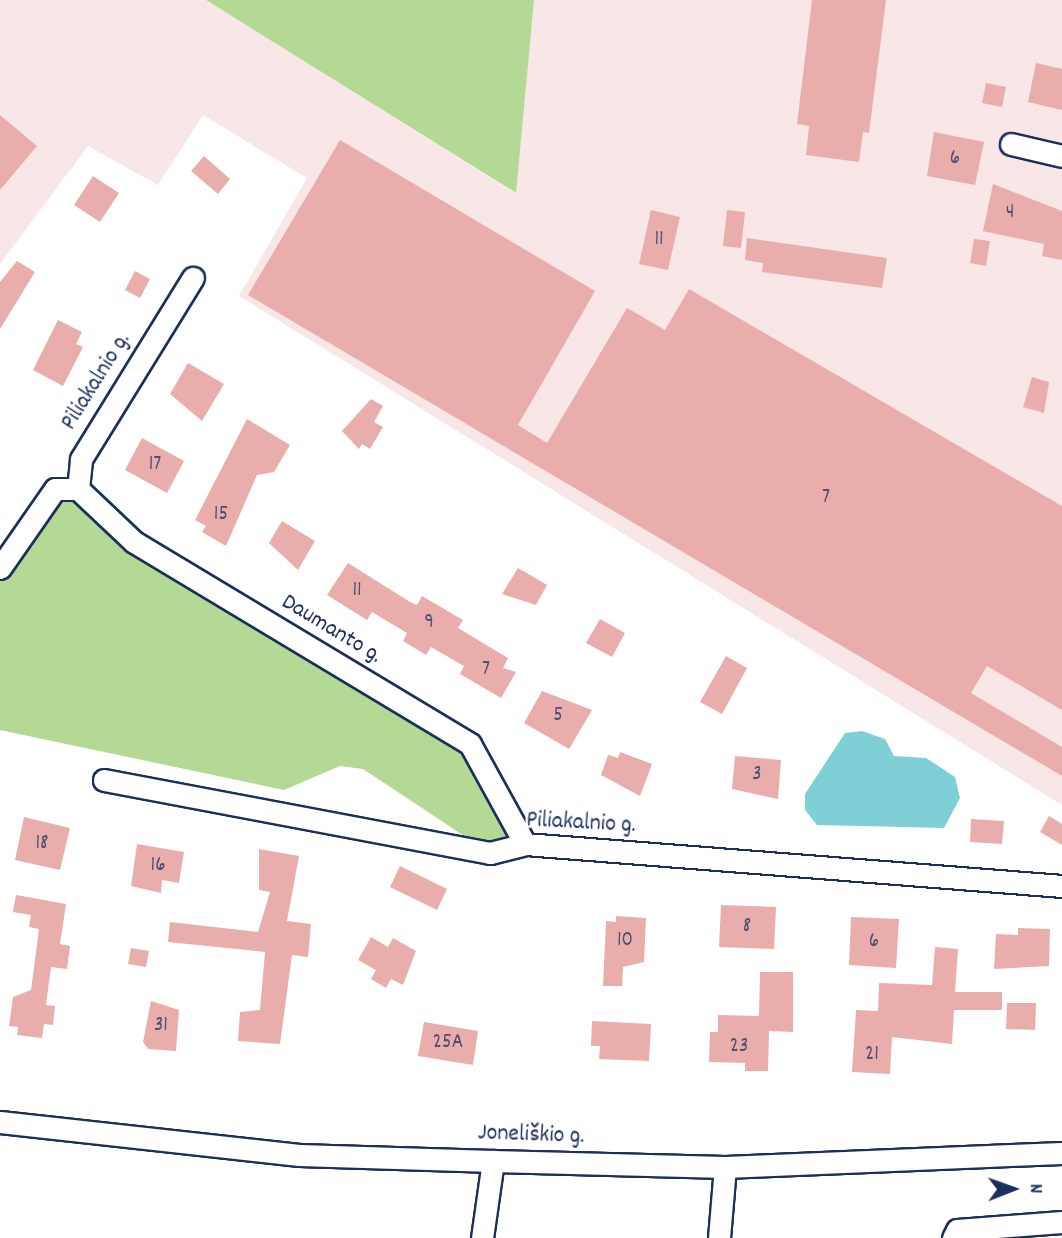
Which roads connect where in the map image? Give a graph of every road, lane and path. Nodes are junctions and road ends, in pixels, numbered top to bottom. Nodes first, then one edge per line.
1 (1011, 144) dead end
2 (1062, 156) edge
3 (193, 278) dead end
4 (78, 489) junction
5 (0, 568) edge
6 (104, 780) dead end
7 (525, 844) junction
8 (1062, 886) edge
9 (0, 1122) edge
10 (1062, 1153) edge
11 (493, 1161) junction
12 (725, 1167) junction
13 (1059, 1227) edge
14 (955, 1234) edge
15 (482, 1238) edge
16 (719, 1238) edge

1 - 2 street
3 - 4 street, Piliakalnio g.
4 - 5 street
4 - 7 street, Daumanto g.
6 - 7 street, Piliakalnio g.
7 - 8 street, Piliakalnio g.
9 - 11 street, Joneliškio g.
10 - 12 street, Joneliškio g.
11 - 12 street, Joneliškio g.
11 - 15 street
12 - 16 street
13 - 14 street

